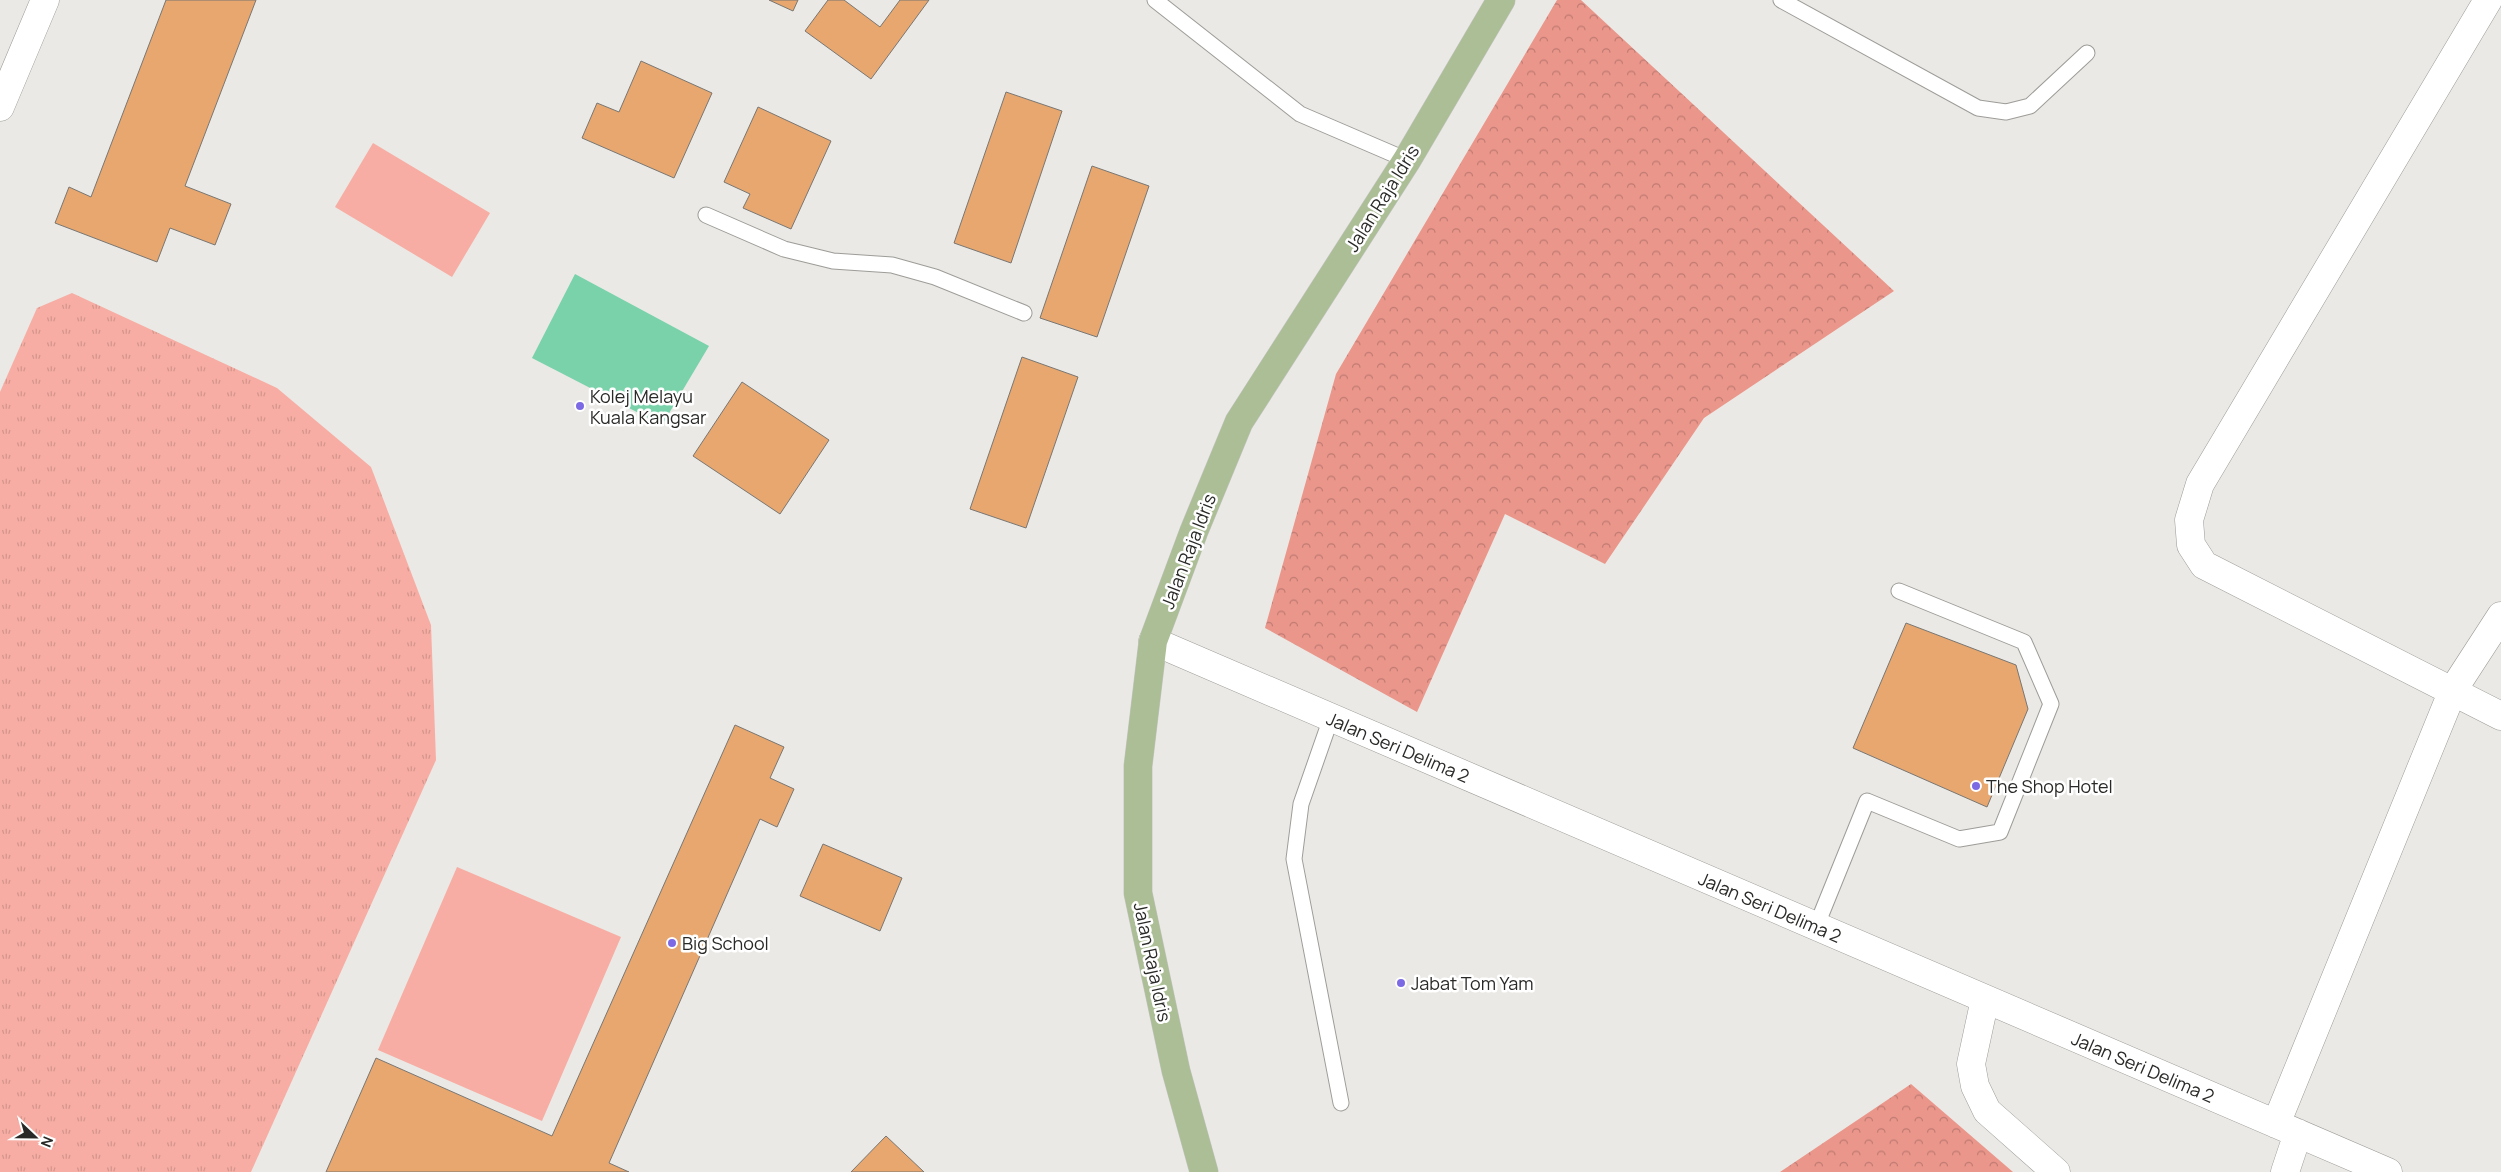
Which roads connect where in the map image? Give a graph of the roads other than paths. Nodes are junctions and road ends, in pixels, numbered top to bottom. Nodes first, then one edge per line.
1 (45, 0) edge
2 (1155, 0) edge
3 (1501, 0) edge
4 (1781, 0) edge
5 (2488, 0) edge
6 (2087, 53) dead end
7 (0, 107) edge
8 (1407, 160) junction
9 (706, 214) dead end
10 (1024, 313) dead end
11 (1899, 591) dead end
12 (2501, 616) edge
13 (1153, 641) junction
14 (2453, 690) junction
15 (2501, 716) edge
16 (1331, 718) junction
17 (1816, 927) junction
18 (1985, 999) junction
19 (1341, 1103) dead end
20 (2287, 1128) junction
21 (1204, 1172) edge
22 (2056, 1172) edge
23 (2285, 1172) edge
24 (2388, 1172) edge

1 - 7 street
2 - 8 lane
3 - 8 main road, Jalan Raja Idris
4 - 6 lane
5 - 14 street
8 - 13 main road, Jalan Raja Idris
9 - 10 lane
11 - 17 lane
12 - 14 street
13 - 16 street, Jalan Seri Delima 2
13 - 21 main road, Jalan Raja Idris
14 - 15 street
14 - 20 street
16 - 17 street, Jalan Seri Delima 2
16 - 19 lane
17 - 18 street, Jalan Seri Delima 2
18 - 20 street, Jalan Seri Delima 2
18 - 22 street
20 - 23 street
20 - 24 street, Jalan Seri Delima 2

